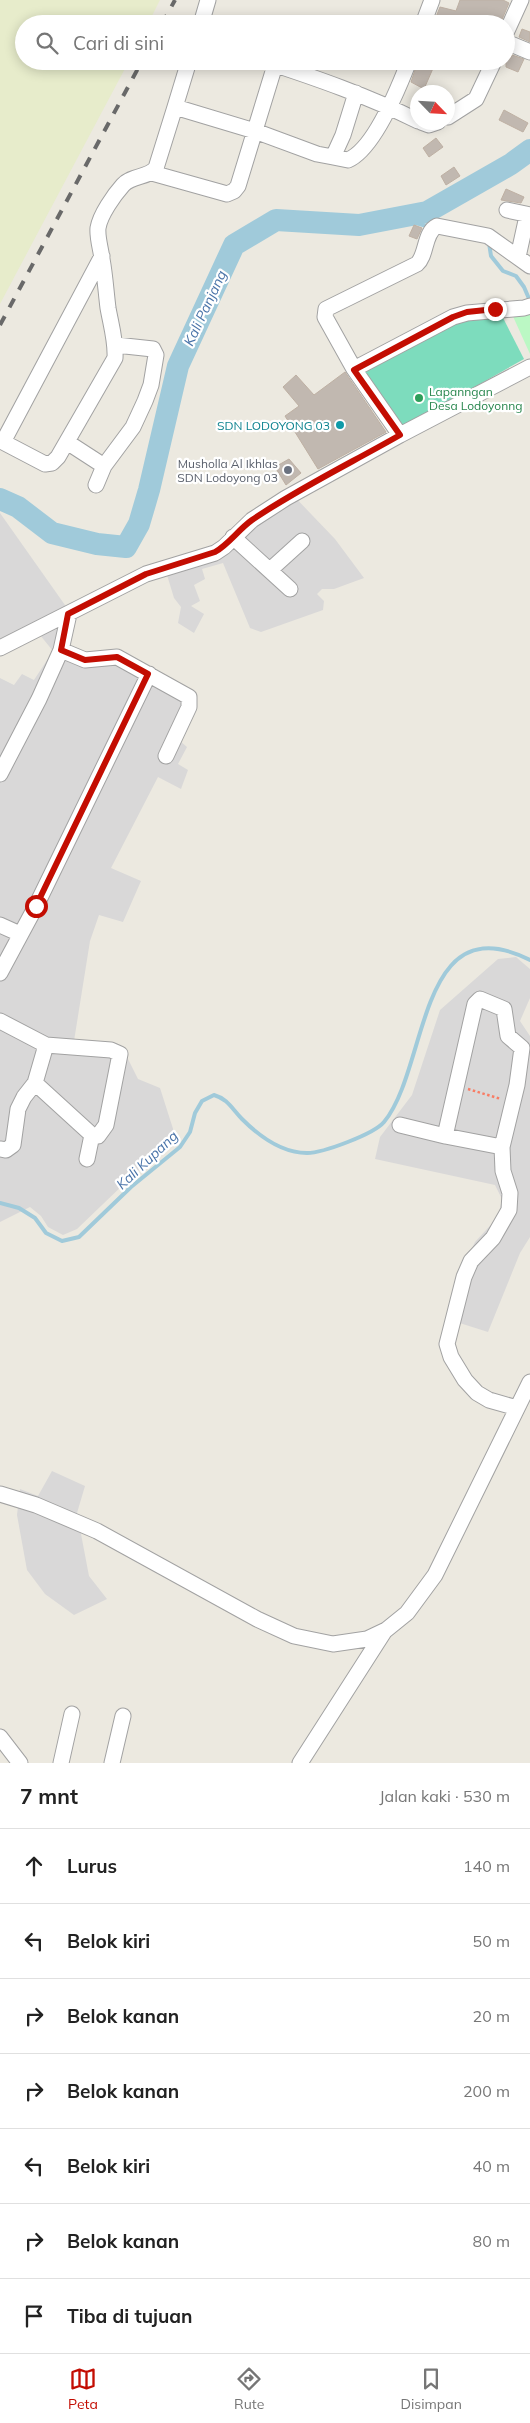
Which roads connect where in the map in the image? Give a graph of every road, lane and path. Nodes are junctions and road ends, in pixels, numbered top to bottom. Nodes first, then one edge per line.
1 (208, 0) edge
2 (432, 0) edge
3 (521, 0) edge
4 (204, 15) edge
5 (426, 15) edge
6 (514, 15) edge
7 (515, 46) edge
8 (530, 52) edge
9 (186, 70) edge
10 (268, 70) edge
11 (290, 70) edge
12 (405, 70) edge
13 (490, 70) edge
14 (356, 93) junction
15 (175, 107) junction
16 (390, 107) junction
17 (455, 112) edge
18 (410, 117) edge
19 (255, 131) junction
20 (333, 157) junction
21 (152, 173) junction
22 (507, 210) dead end
23 (528, 216) edge
24 (102, 256) junction
25 (524, 261) edge
26 (527, 307) edge
27 (116, 345) junction
28 (530, 367) edge
29 (354, 370) junction
30 (400, 435) junction
31 (67, 442) junction
32 (1, 445) edge
33 (104, 466) junction
34 (96, 485) dead end
35 (234, 537) junction
36 (302, 541) dead end
37 (270, 570) junction
38 (290, 588) dead end
39 (68, 614) junction
40 (0, 648) edge
41 (61, 650) junction
42 (148, 674) junction
43 (166, 756) dead end
44 (0, 774) edge
45 (0, 925) edge
46 (20, 934) junction
47 (0, 973) edge
48 (0, 1020) edge
49 (46, 1045) junction
50 (35, 1083) junction
51 (457, 1086) junction
52 (513, 1103) junction
53 (400, 1126) dead end
54 (92, 1135) junction
55 (445, 1136) junction
56 (502, 1147) junction
57 (0, 1149) edge
58 (87, 1159) dead end
59 (530, 1382) edge
60 (517, 1408) junction
61 (0, 1494) edge
62 (386, 1630) junction
63 (72, 1714) dead end
64 (123, 1716) dead end
65 (0, 1737) edge
66 (20, 1763) edge
67 (61, 1763) edge
68 (112, 1763) edge
69 (300, 1763) edge

1 - 4 street
2 - 5 street
3 - 6 street
7 - 8 street
9 - 15 street
10 - 19 street
11 - 14 street
12 - 16 street
13 - 17 street
14 - 16 street
14 - 20 street
15 - 19 street
15 - 21 street
16 - 18 street
16 - 20 street
19 - 20 street
19 - 21 street
21 - 24 street
22 - 23 street
23 - 25 street
24 - 27 street
24 - 32 street
25 - 29 street
26 - 29 street
27 - 31 street
27 - 33 street
28 - 30 street
29 - 30 street
30 - 35 street
31 - 32 street
31 - 33 street
33 - 34 street
35 - 37 street
35 - 39 street
36 - 37 street
37 - 38 street
39 - 40 street
39 - 41 street
41 - 42 street
41 - 44 street
42 - 43 street
42 - 46 street
45 - 46 street
46 - 47 street
48 - 49 street
49 - 50 street
49 - 54 street
50 - 54 street
50 - 57 street
51 - 52 path
51 - 52 street
51 - 55 street
52 - 56 street
53 - 55 street
54 - 58 street
55 - 56 street
56 - 60 street
59 - 60 street
60 - 62 street
61 - 62 street
62 - 69 street
63 - 67 street
64 - 68 street
65 - 66 street

